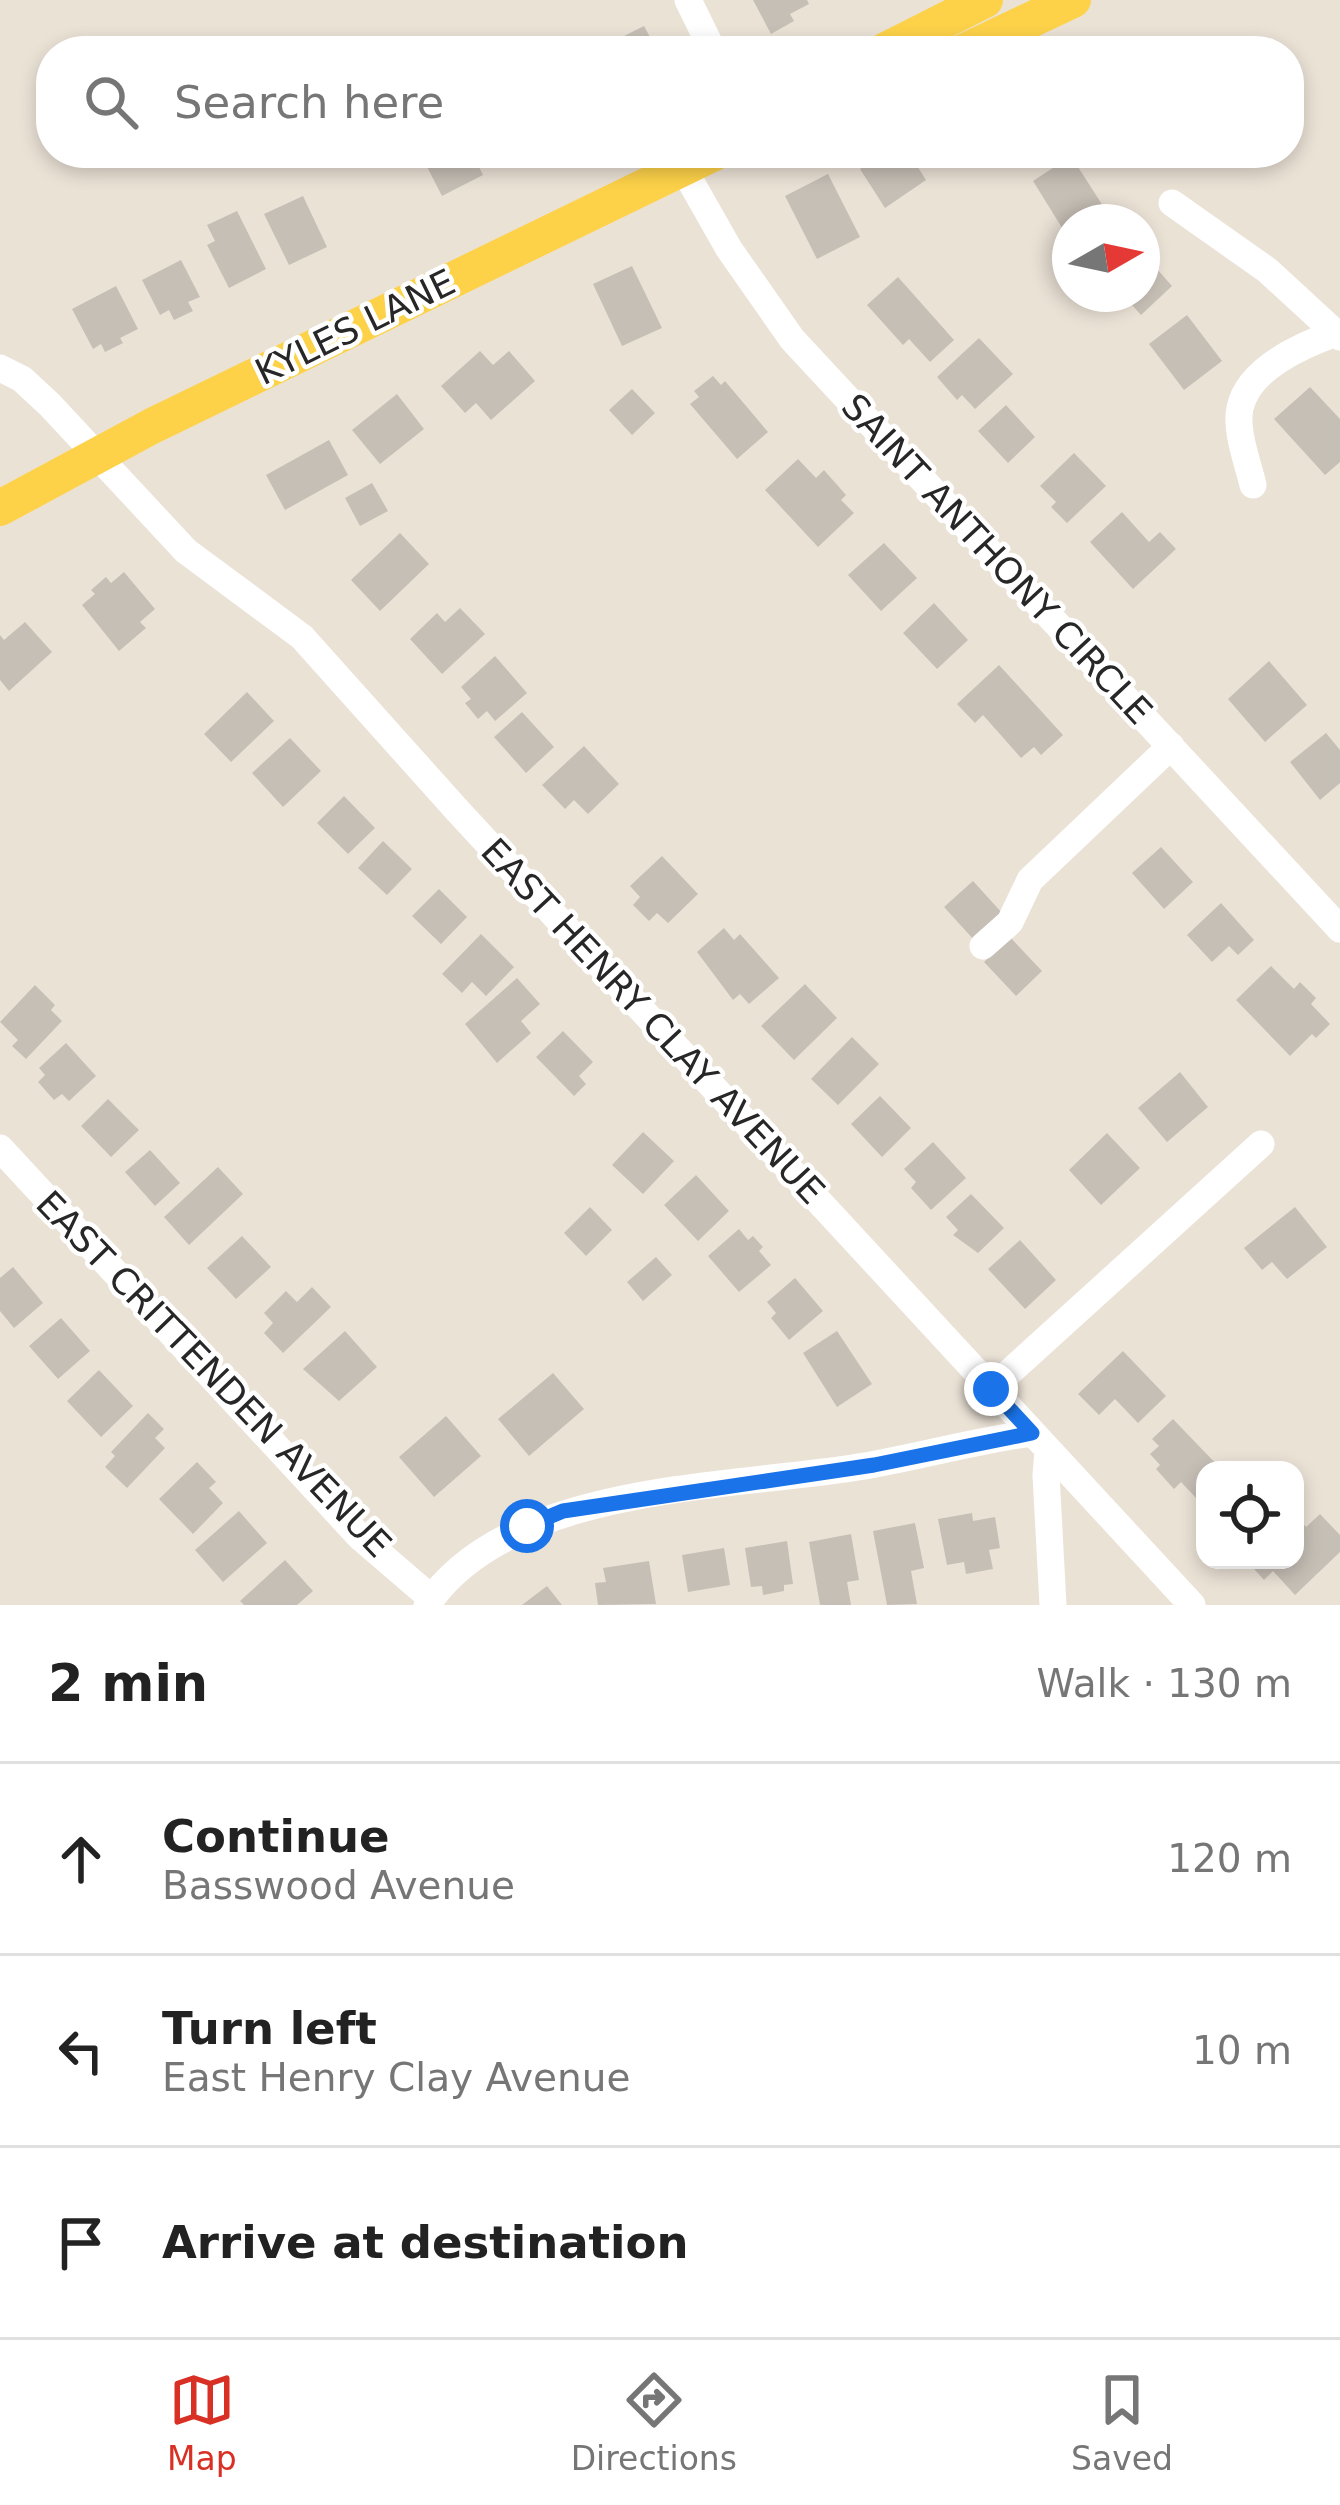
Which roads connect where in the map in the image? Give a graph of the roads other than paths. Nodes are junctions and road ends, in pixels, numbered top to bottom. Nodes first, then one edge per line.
1 (688, 0) edge
2 (985, 0) edge
3 (1073, 0) edge
4 (706, 36) edge
5 (914, 36) edge
6 (997, 36) edge
7 (683, 168) edge
8 (702, 168) edge
9 (1172, 202) dead end
10 (1338, 335) edge
11 (0, 368) edge
12 (99, 454) junction
13 (1253, 485) dead end
14 (0, 508) edge
15 (1171, 746) junction
16 (1340, 929) edge
17 (983, 946) dead end
18 (1261, 1144) dead end
19 (0, 1148) edge
20 (991, 1389) junction
21 (1040, 1442) junction
22 (429, 1601) edge
23 (1053, 1605) edge
24 (1192, 1605) edge

1 - 4 street
2 - 5 main road
3 - 6 main road
7 - 12 main road, KYLES LANE
8 - 15 street, SAINT ANTHONY CIRCLE
9 - 10 street
10 - 13 street
11 - 12 street, EAST HENRY CLAY AVENUE
12 - 14 main road, KYLES LANE
12 - 20 street, EAST HENRY CLAY AVENUE
15 - 16 street, SAINT ANTHONY CIRCLE
15 - 17 street
18 - 20 street
19 - 22 street, EAST CRITTENDEN AVENUE
20 - 21 street, EAST HENRY CLAY AVENUE
21 - 22 street
21 - 23 street
21 - 24 street, EAST HENRY CLAY AVENUE

